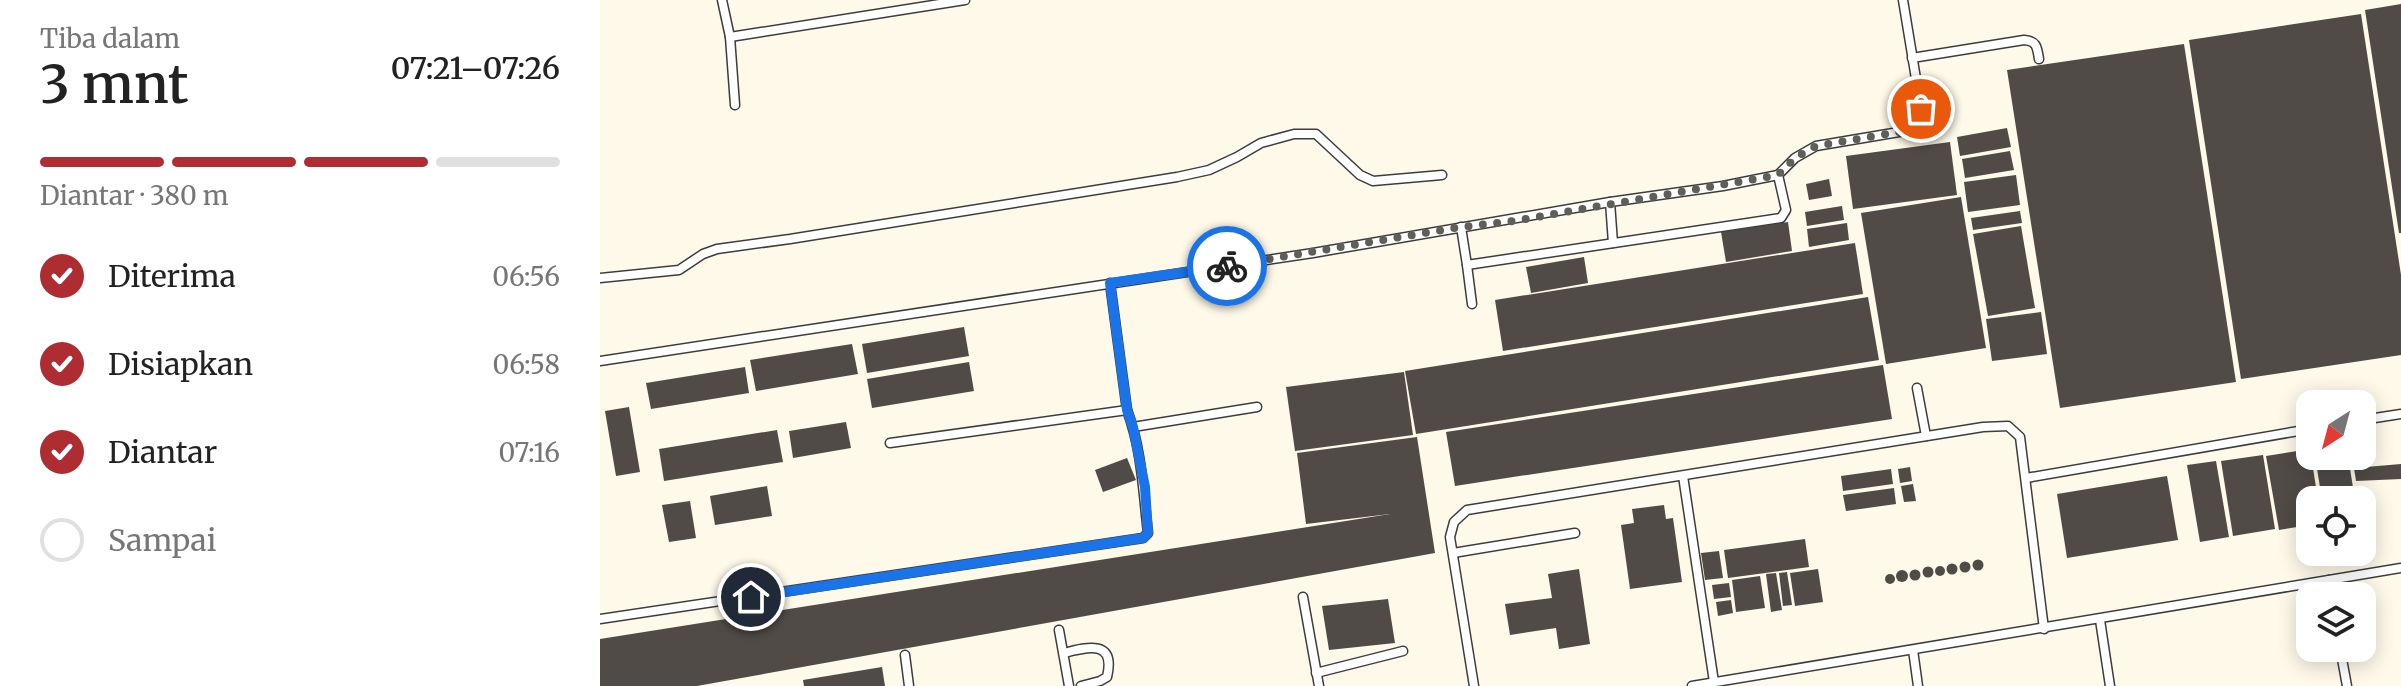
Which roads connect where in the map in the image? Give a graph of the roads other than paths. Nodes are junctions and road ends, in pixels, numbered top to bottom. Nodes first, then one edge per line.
1 (722, 0) edge
2 (965, 0) edge
3 (1903, 0) edge
4 (730, 37) junction
5 (1912, 58) junction
6 (2039, 59) dead end
7 (735, 105) dead end
8 (1442, 175) dead end
9 (1778, 175) junction
10 (1610, 202) junction
11 (1461, 227) junction
12 (1613, 243) junction
13 (1467, 265) junction
14 (600, 278) edge
15 (1110, 283) junction
16 (1472, 304) dead end
17 (600, 361) edge
18 (1917, 388) dead end
19 (1257, 407) dead end
20 (1127, 410) junction
21 (2401, 414) edge
22 (2376, 418) edge
23 (1133, 427) junction
24 (2296, 431) edge
25 (1926, 436) junction
26 (890, 443) dead end
27 (1683, 476) junction
28 (2026, 478) junction
29 (1575, 533) dead end
30 (1453, 553) junction
31 (2401, 568) edge
32 (2329, 580) joint
33 (1303, 597) dead end
34 (600, 619) edge
35 (2100, 620) junction
36 (2044, 629) junction
37 (1059, 630) dead end
38 (1913, 650) junction
39 (1403, 651) dead end
40 (1064, 653) junction
41 (905, 655) dead end
42 (2343, 662) edge
43 (1316, 673) junction
44 (1714, 682) junction
45 (1729, 683) edge
46 (909, 686) edge
47 (1069, 686) edge
48 (1081, 686) edge
49 (1319, 686) edge
50 (1474, 686) edge
51 (1692, 686) edge
52 (1918, 686) edge
53 (2110, 686) edge
54 (2347, 686) edge

1 - 4 lane
2 - 4 lane
3 - 5 lane
4 - 7 lane
5 - 6 lane
5 - 9 lane
8 - 14 lane
9 - 10 lane
9 - 12 lane
10 - 11 lane
10 - 12 lane
11 - 13 lane
11 - 15 lane
12 - 13 lane
13 - 16 lane
15 - 17 lane
15 - 20 lane
18 - 25 lane
19 - 23 lane
20 - 23 lane
20 - 26 lane
21 - 22 lane
23 - 34 lane
24 - 28 lane
25 - 27 lane
25 - 28 lane
27 - 30 lane
27 - 44 lane
28 - 36 lane
29 - 30 lane
30 - 50 lane
31 - 32 lane
32 - 35 lane
33 - 43 lane
35 - 36 lane
35 - 53 lane
36 - 38 lane
37 - 40 lane
38 - 45 lane
38 - 52 lane
39 - 43 lane
40 - 47 lane
40 - 48 lane
41 - 46 lane
42 - 54 lane
43 - 49 lane
44 - 45 lane
44 - 51 lane

